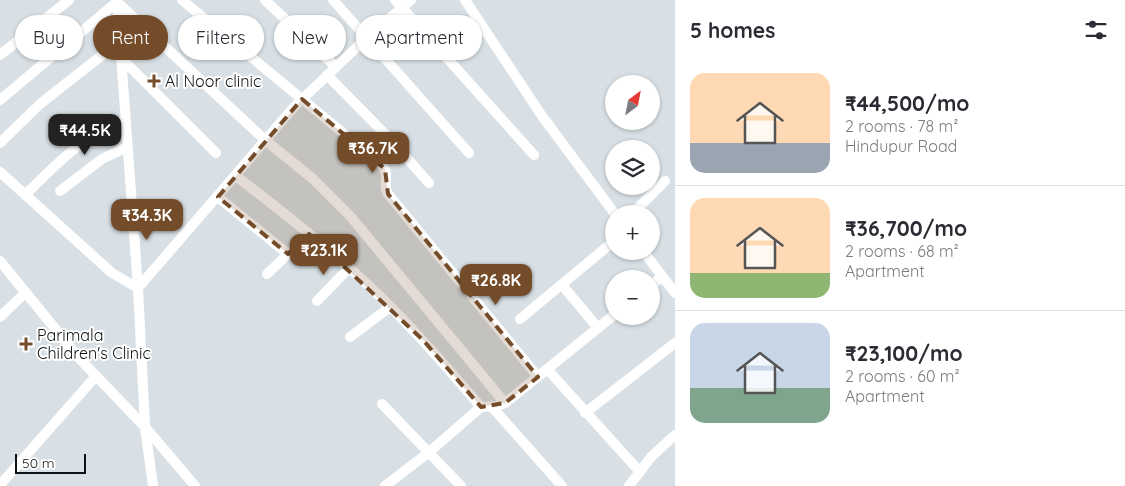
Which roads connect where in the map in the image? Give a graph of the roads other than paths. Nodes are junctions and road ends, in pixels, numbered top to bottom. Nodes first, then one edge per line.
1 (69, 0) edge
2 (182, 0) edge
3 (265, 0) edge
4 (333, 0) edge
5 (411, 0) edge
6 (465, 0) edge
7 (117, 1) edge
8 (398, 4) edge
9 (118, 15) edge
10 (388, 15) edge
11 (356, 27) edge
12 (356, 48) edge
13 (0, 56) edge
14 (96, 60) edge
15 (120, 60) edge
16 (124, 60) edge
17 (385, 60) edge
18 (336, 67) junction
19 (327, 75) junction
20 (302, 99) junction
21 (0, 100) edge
22 (125, 120) junction
23 (265, 140) junction
24 (0, 143) edge
25 (127, 146) junction
26 (216, 153) dead end
27 (468, 153) dead end
28 (534, 155) dead end
29 (0, 172) edge
30 (236, 176) junction
31 (665, 181) dead end
32 (429, 183) dead end
33 (60, 191) dead end
34 (25, 195) junction
35 (218, 197) junction
36 (608, 205) edge
37 (641, 205) edge
38 (309, 234) junction
39 (605, 248) edge
40 (288, 254) junction
41 (650, 260) edge
42 (0, 261) edge
43 (349, 268) junction
44 (267, 274) dead end
45 (662, 277) joint
46 (562, 284) junction
47 (138, 288) junction
48 (25, 293) junction
49 (675, 293) edge
50 (316, 301) dead end
51 (390, 307) junction
52 (0, 317) edge
53 (520, 319) dead end
54 (605, 322) edge
55 (598, 328) junction
56 (350, 337) dead end
57 (675, 344) edge
58 (548, 370) junction
59 (96, 376) junction
60 (538, 377) junction
61 (505, 403) junction
62 (382, 404) dead end
63 (481, 407) junction
64 (492, 407) junction
65 (585, 413) junction
66 (145, 427) junction
67 (675, 435) edge
68 (428, 454) junction
69 (640, 472) junction
70 (0, 485) edge
71 (153, 486) edge
72 (195, 486) edge
73 (385, 486) edge
74 (460, 486) edge
75 (562, 486) edge
76 (629, 486) edge

1 - 13 street
2 - 20 street
3 - 18 street
4 - 11 street
5 - 8 street
6 - 36 street
7 - 9 street
7 - 21 street
7 - 23 street
8 - 10 street
8 - 28 street
12 - 18 street
14 - 24 street
15 - 22 street
16 - 26 street
17 - 27 street
18 - 19 street
19 - 20 street
19 - 32 street
20 - 23 street
20 - 60 street
22 - 25 street
22 - 34 street
23 - 30 street
23 - 61 street
25 - 33 street
25 - 47 street
29 - 34 street
30 - 35 street
30 - 38 street
31 - 37 street
34 - 47 street
35 - 40 street
35 - 47 street
38 - 40 street
38 - 43 street
39 - 46 street
40 - 44 street
41 - 45 street
42 - 48 street
43 - 50 street
43 - 51 street
45 - 49 street
46 - 53 street
46 - 55 street
47 - 66 street
48 - 52 street
48 - 59 street
51 - 56 street
51 - 63 street
54 - 55 street
55 - 58 street
57 - 65 street
58 - 60 street
58 - 65 street
59 - 66 street
59 - 70 street
60 - 61 street
61 - 64 street
62 - 68 street
63 - 64 street
63 - 68 street
64 - 75 street
65 - 69 street
66 - 71 street
66 - 72 street
67 - 69 street
68 - 73 street
68 - 74 street
69 - 76 street

